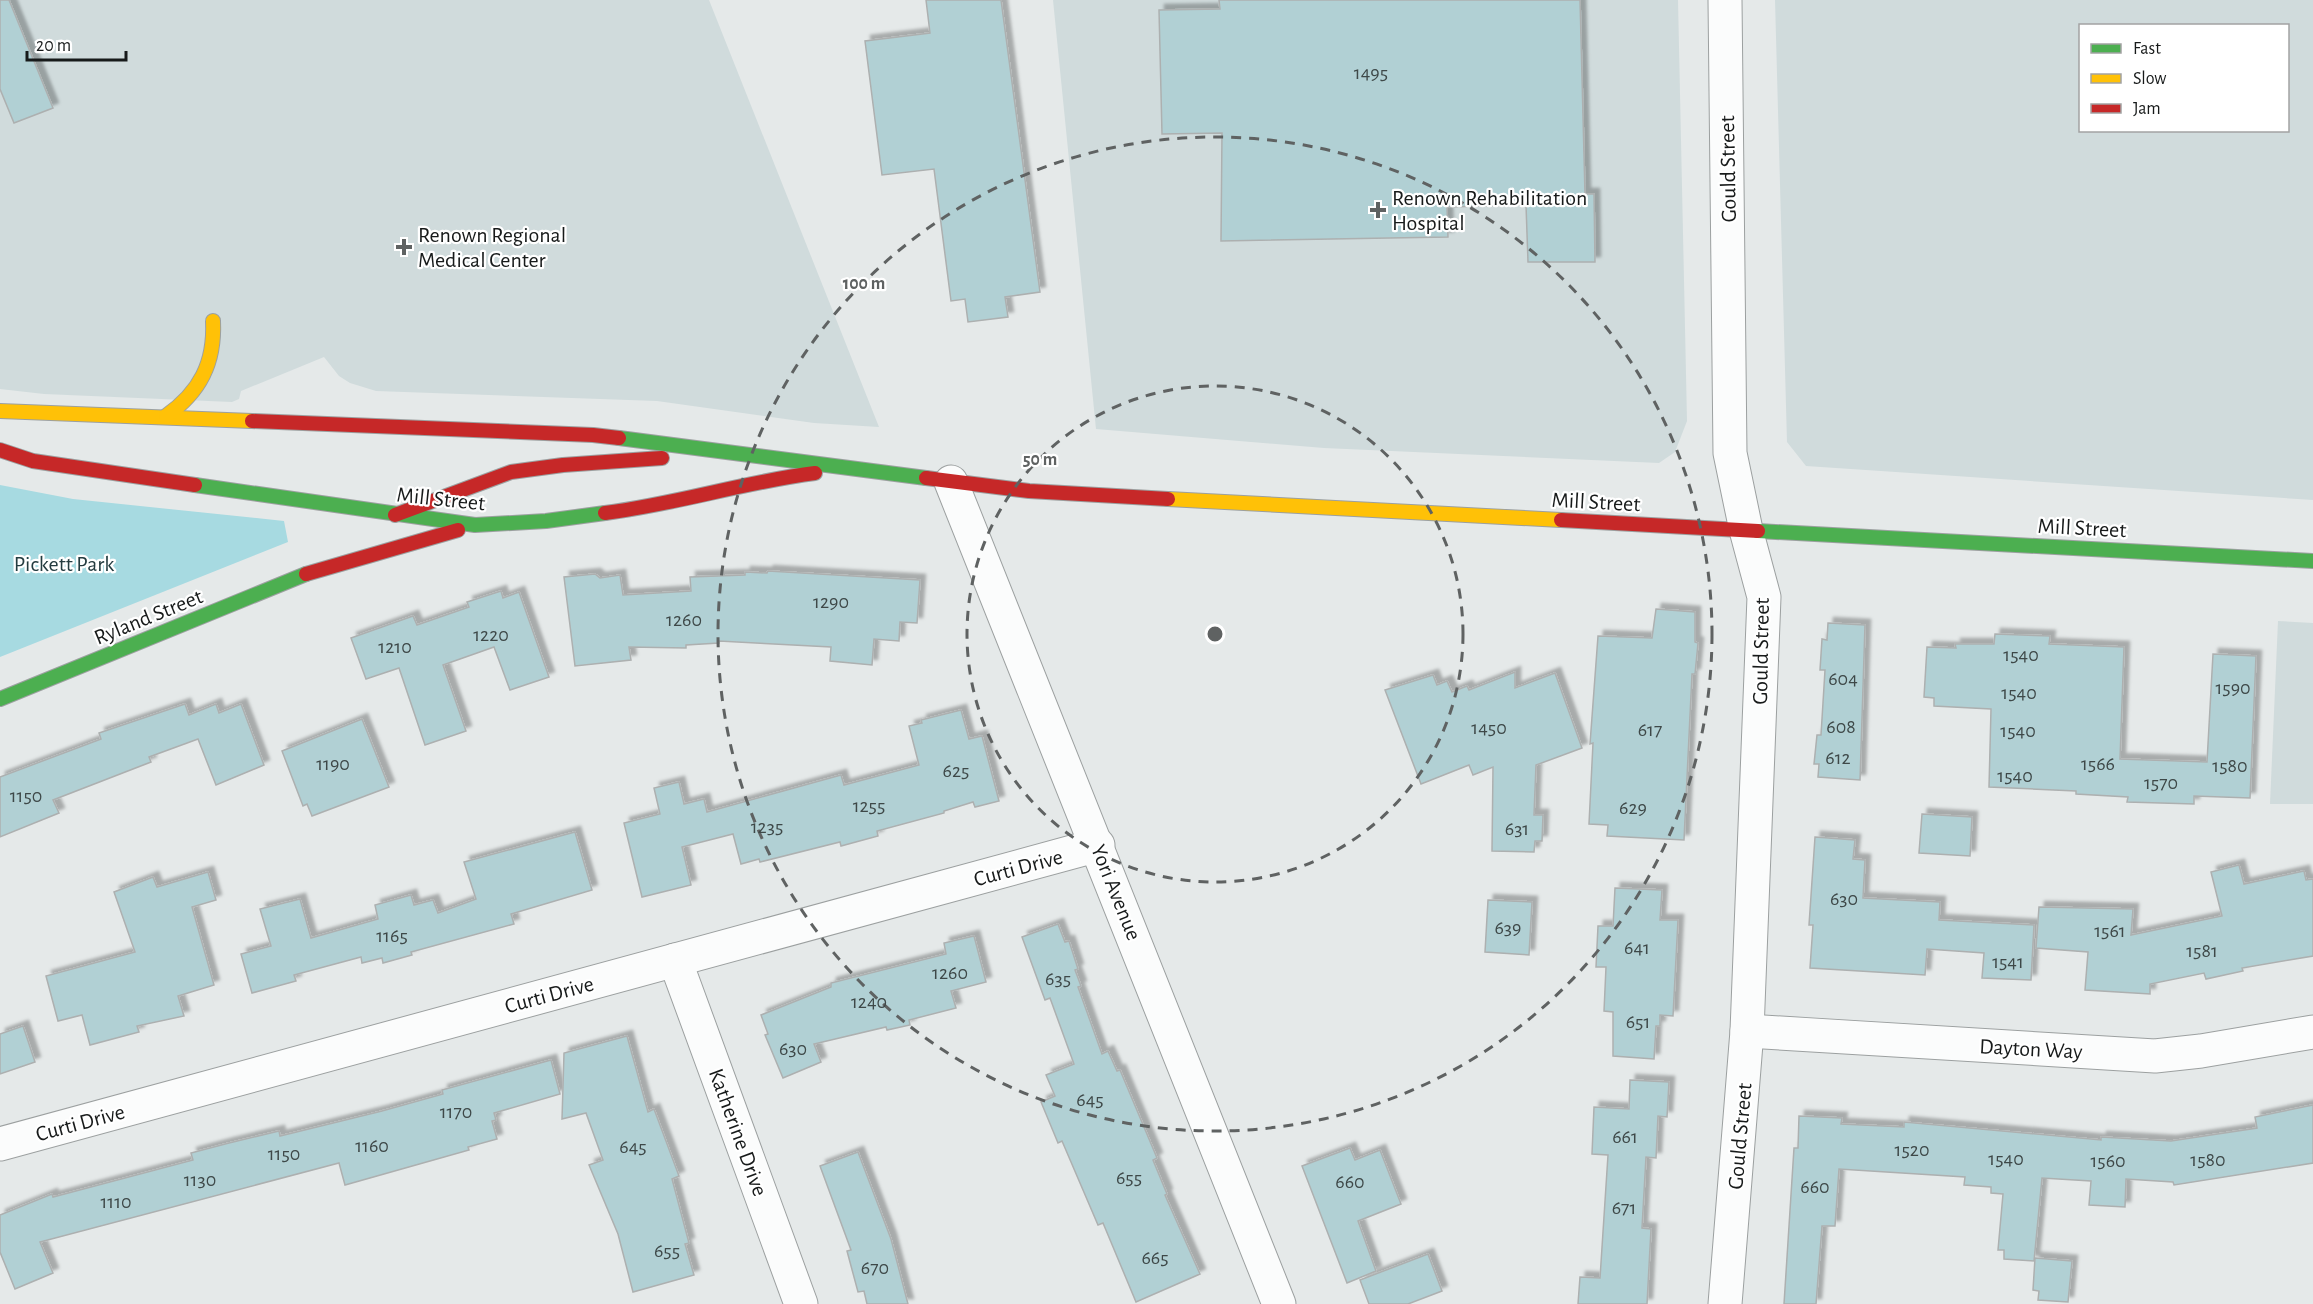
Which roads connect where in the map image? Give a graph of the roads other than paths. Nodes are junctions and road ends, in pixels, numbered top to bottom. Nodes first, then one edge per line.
1 (1725, 0) edge
2 (213, 321) dead end
3 (0, 411) edge
4 (166, 416) junction
5 (0, 450) edge
6 (748, 453) junction
7 (879, 471) junction
8 (951, 482) junction
9 (396, 515) junction
10 (475, 525) junction
11 (378, 526) dead end
12 (1746, 530) junction
13 (343, 548) dead end
14 (2313, 561) edge
15 (313, 571) junction
16 (0, 699) edge
17 (1098, 845) junction
18 (675, 960) junction
19 (1747, 1031) junction
20 (2313, 1032) edge
21 (0, 1144) edge
22 (801, 1304) edge
23 (1279, 1304) edge
24 (1725, 1304) edge

1 - 12 street, Gould Street
2 - 4 main road
3 - 4 main road, Mill Street
4 - 6 main road, Mill Street
5 - 9 main road, Mill Street
6 - 7 main road, Mill Street
6 - 9 main road
7 - 8 main road, Mill Street
7 - 10 main road, Mill Street
8 - 12 main road, Mill Street
8 - 17 street, Yori Avenue
9 - 10 main road, Mill Street
9 - 11 main road
10 - 15 main road
12 - 14 main road, Mill Street
12 - 19 street, Gould Street
13 - 15 main road
15 - 16 main road, Ryland Street
17 - 18 street, Curti Drive
17 - 23 street, Yori Avenue
18 - 21 street, Curti Drive
18 - 22 street, Katherine Drive
19 - 20 street, Dayton Way
19 - 24 street, Gould Street

